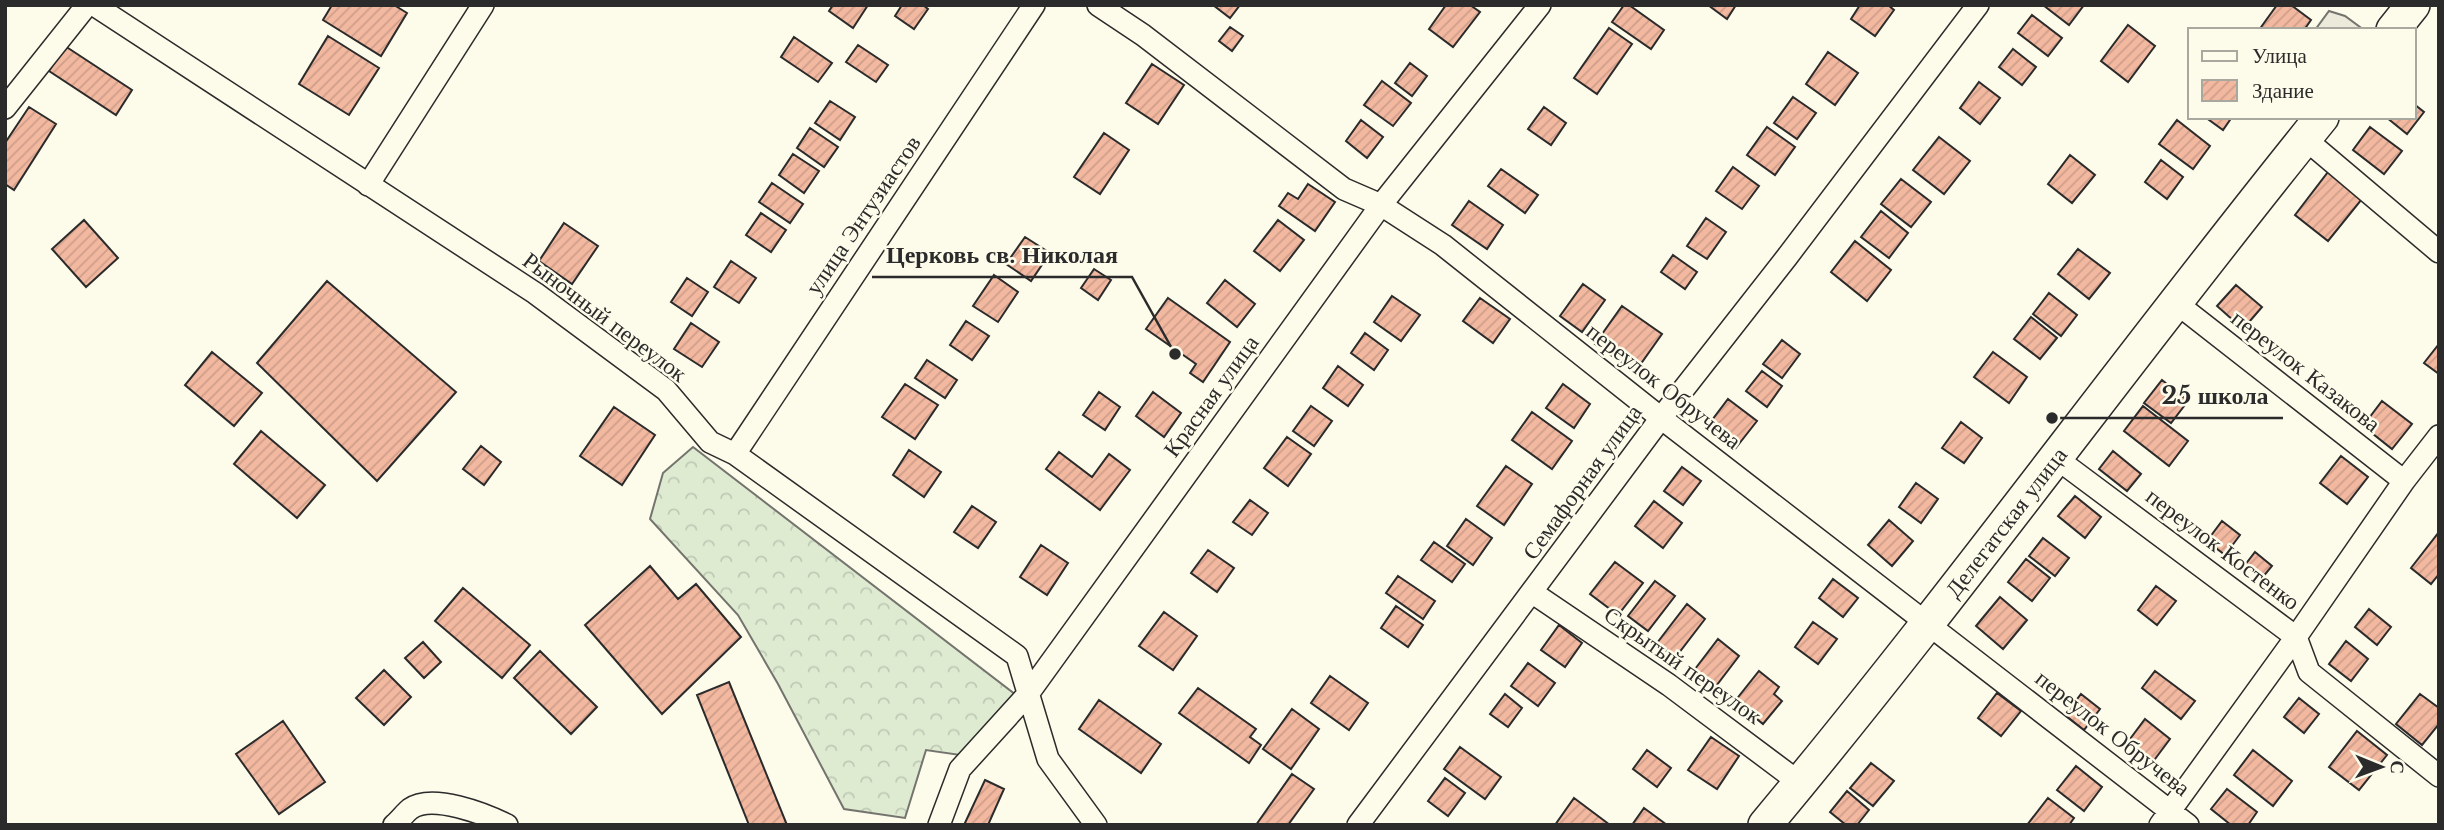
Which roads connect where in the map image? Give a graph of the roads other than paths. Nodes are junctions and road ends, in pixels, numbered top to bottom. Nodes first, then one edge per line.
1 (87, 5) edge
2 (94, 5) edge
3 (483, 5) edge
4 (1034, 5) edge
5 (1098, 5) edge
6 (1540, 5) edge
7 (1978, 5) edge
8 (2413, 5) edge
9 (2395, 28) edge
10 (5, 108) edge
11 (2313, 128) edge
12 (368, 185) junction
13 (1381, 205) junction
14 (2439, 252) edge
15 (2175, 302) junction
16 (1661, 418) junction
17 (2439, 436) edge
18 (735, 454) junction
19 (2056, 458) junction
20 (2404, 481) junction
21 (1533, 593) junction
22 (1929, 624) junction
23 (2296, 637) junction
24 (1028, 694) junction
25 (2439, 776) edge
26 (1800, 783) junction
27 (2165, 818) edge
28 (394, 825) edge
29 (507, 825) edge
30 (939, 825) edge
31 (1096, 825) edge
32 (1358, 825) edge
33 (1765, 825) edge
34 (2188, 825) edge

1 - 10 street
2 - 12 street, Рыночный переулок
3 - 12 street
4 - 18 street, улица Энтузиастов
5 - 13 street, переулок Обручева
6 - 13 street, Красная улица
7 - 16 street, Семафорная улица
8 - 9 main road
11 - 14 street
11 - 15 main road, Делегатская улица
12 - 18 street, Рыночный переулок
13 - 16 street, переулок Обручева
13 - 24 street, Красная улица
15 - 19 main road, Делегатская улица
15 - 20 street, переулок Казакова
16 - 21 street, Семафорная улица
16 - 22 street, переулок Обручева
17 - 20 street
18 - 24 street, Рыночный переулок
19 - 22 main road, Делегатская улица
19 - 23 street, переулок Костенко
20 - 23 street
21 - 26 street, Скрытый переулок
21 - 32 street, Семафорная улица
22 - 26 main road, Делегатская улица
22 - 27 street, переулок Обручева
23 - 25 street, переулок Костенко
23 - 27 street
24 - 30 street, Красная улица
24 - 31 street, Рыночный переулок
26 - 33 main road, Делегатская улица
27 - 34 street, переулок Обручева
28 - 29 street

